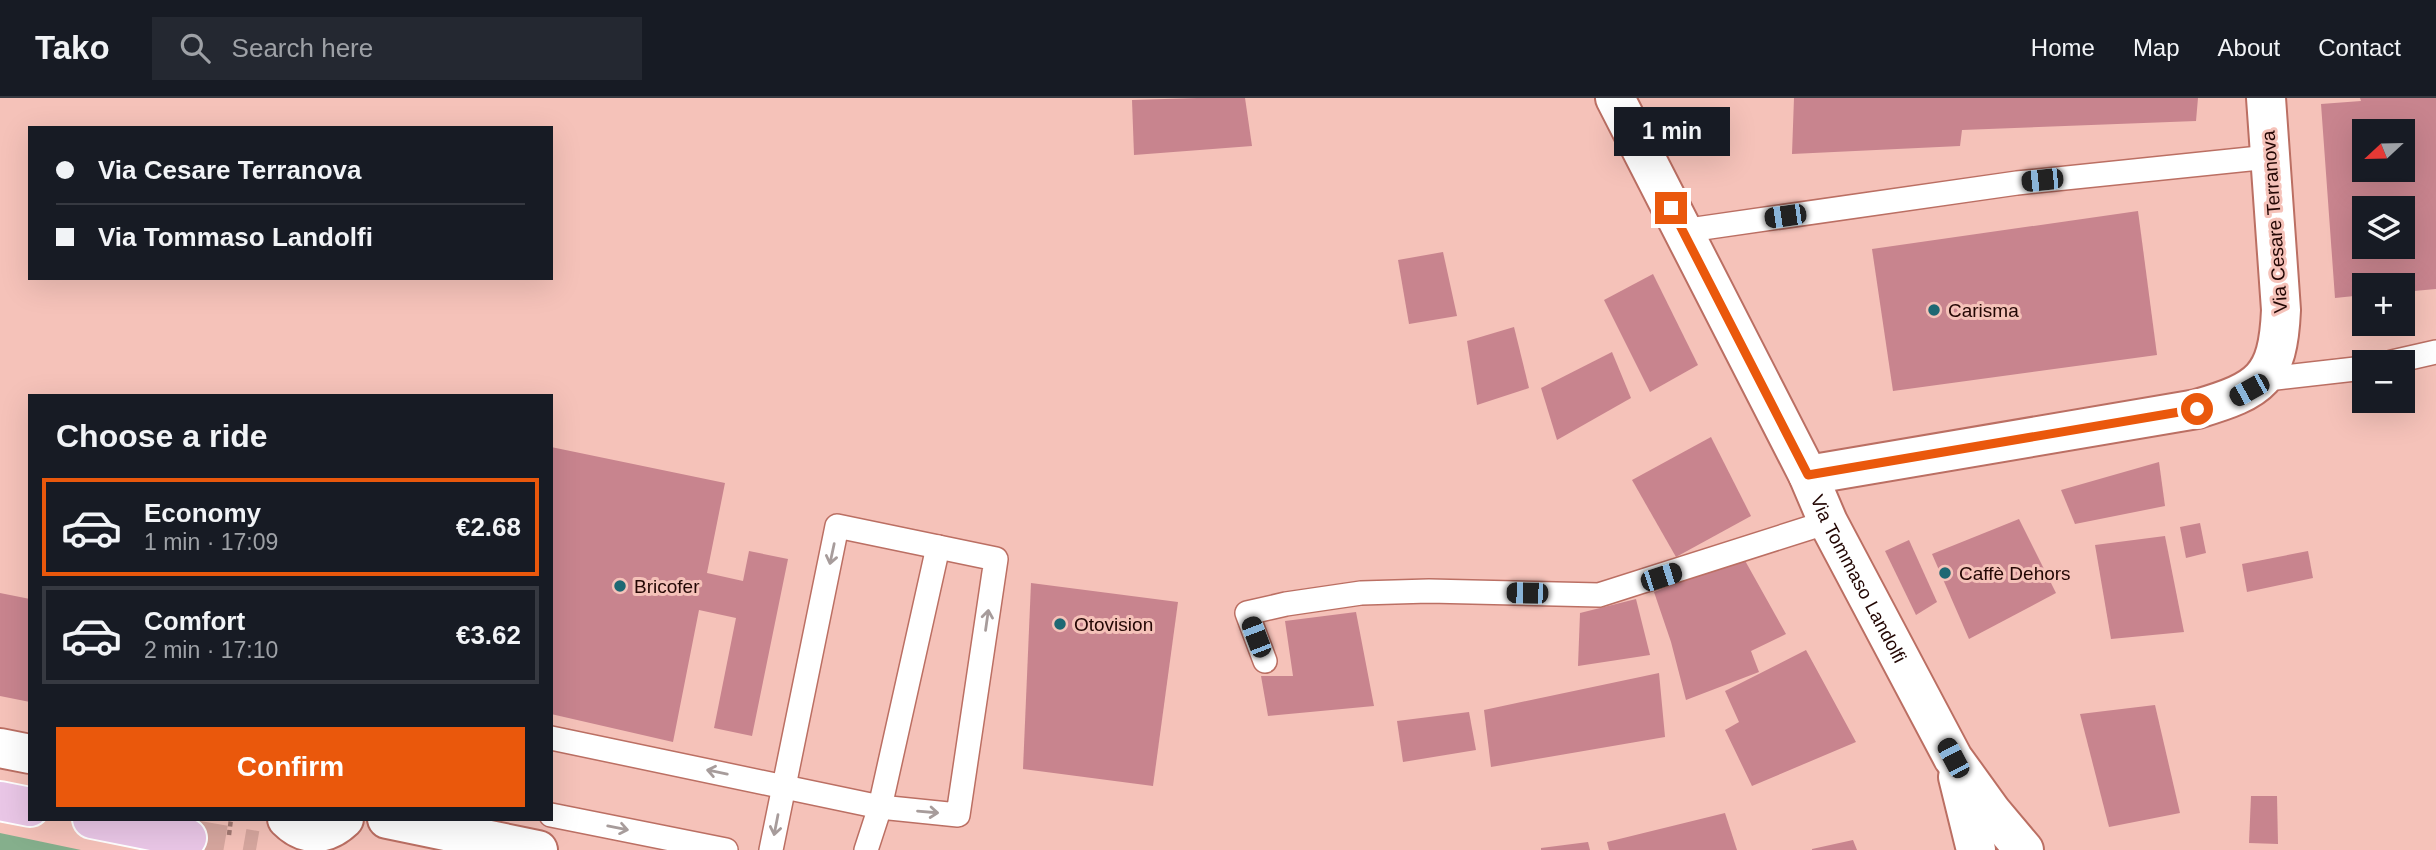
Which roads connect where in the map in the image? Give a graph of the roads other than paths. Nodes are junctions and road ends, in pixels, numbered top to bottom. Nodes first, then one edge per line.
1 (1615, 98) edge
2 (2266, 98) edge
3 (2269, 157) junction
4 (1682, 230) junction
5 (2436, 352) edge
6 (2415, 357) edge
7 (2352, 369) edge
8 (2259, 380) junction
9 (1808, 475) junction
10 (1828, 522) junction
11 (938, 547) junction
12 (1265, 661) dead end
13 (553, 738) edge
14 (0, 748) edge
15 (28, 754) edge
16 (1953, 758) junction
17 (784, 786) junction
18 (0, 801) edge
19 (28, 807) edge
20 (880, 807) junction
21 (553, 815) edge
22 (102, 821) edge
23 (397, 821) edge
24 (187, 838) tunnel mouth
25 (538, 850) edge
26 (726, 850) edge
27 (771, 850) edge
28 (866, 850) edge
29 (1976, 850) edge
30 (2024, 850) edge

1 - 4 street, Via Tommaso Landolfi
2 - 3 street, Via Cesare Terranova
3 - 4 lane
3 - 8 street, Via Cesare Terranova
4 - 9 street, Via Tommaso Landolfi
5 - 6 lane
7 - 8 lane
8 - 9 street, Via Cesare Terranova
9 - 10 street, Via Tommaso Landolfi
10 - 12 lane
10 - 16 street, Via Tommaso Landolfi
11 -> 17 lane
11 - 20 lane
20 -> 11 lane
17 -> 13 lane
14 - 15 street
16 - 29 street, Via Tommaso Landolfi
16 - 30 street, Via Tommaso Landolfi
17 - 20 lane
17 -> 27 lane
18 - 19 main road
20 - 28 lane
21 -> 26 lane
22 - 24 main road
23 - 25 street

